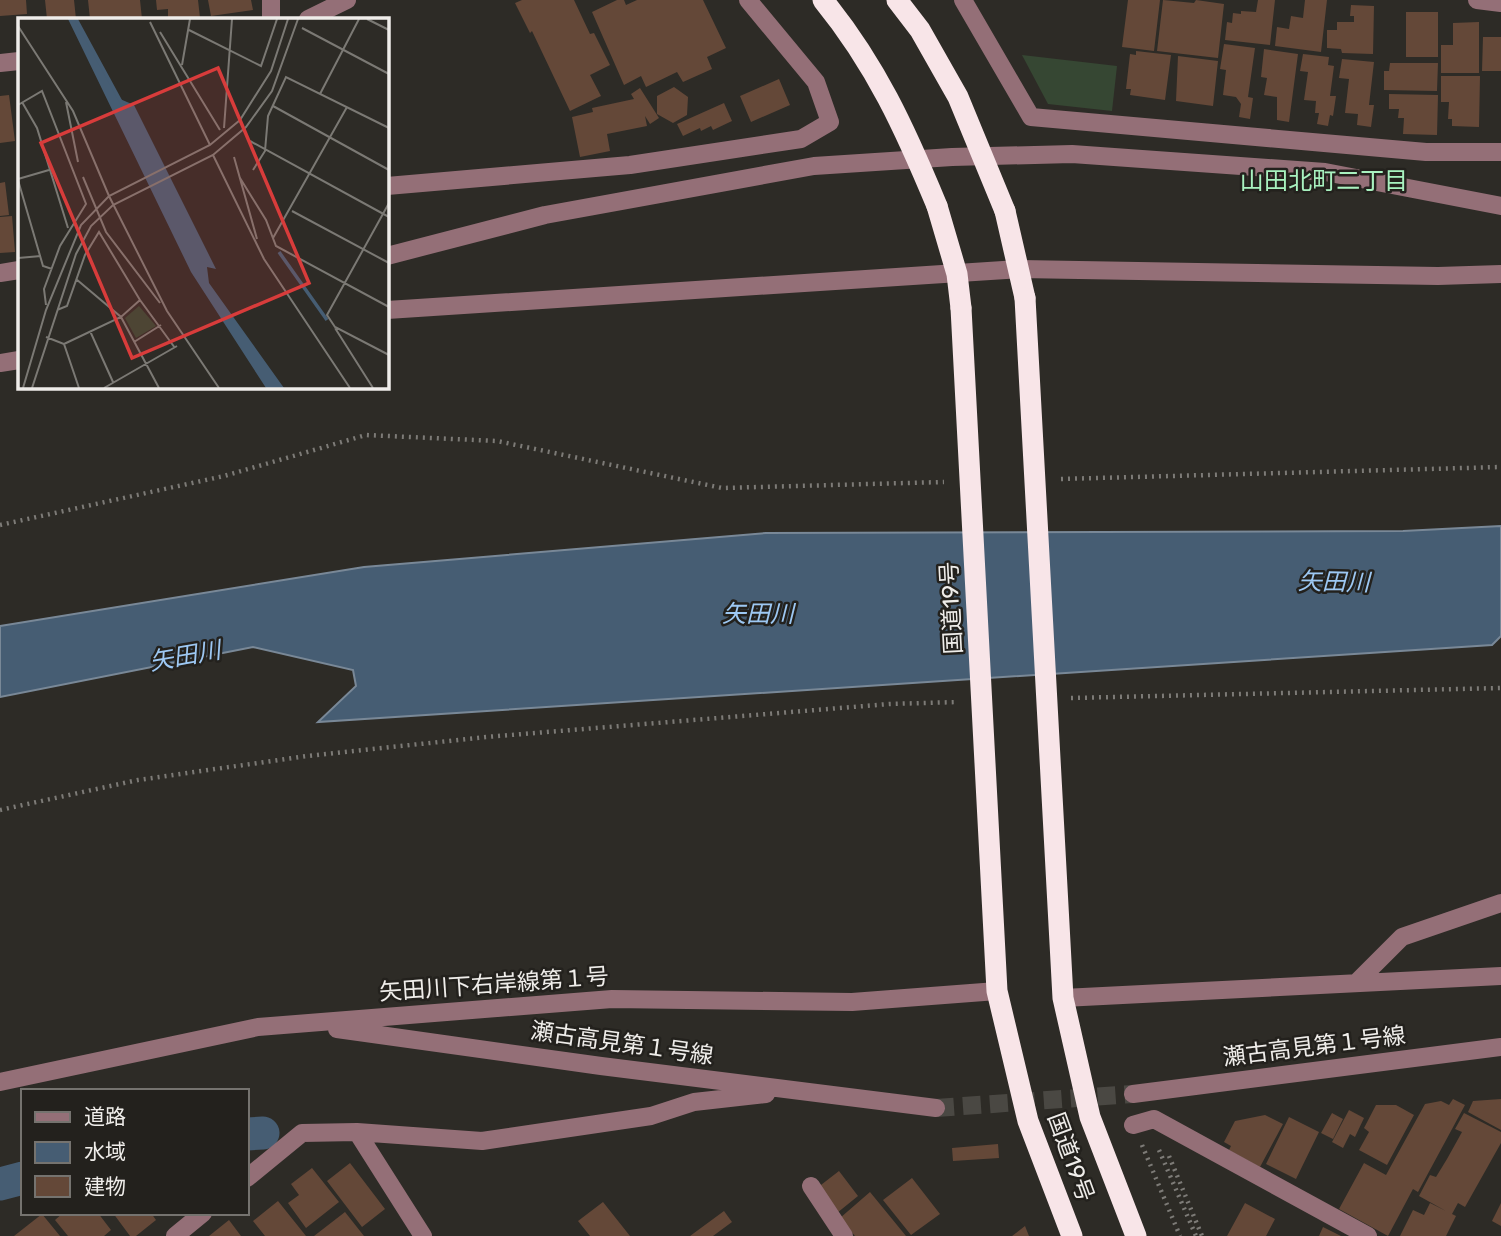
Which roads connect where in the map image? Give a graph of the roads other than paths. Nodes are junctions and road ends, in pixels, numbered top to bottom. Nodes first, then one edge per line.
1 (271, 0) edge
2 (347, 0) edge
3 (748, 0) edge
4 (823, 0) edge
5 (897, 0) edge
6 (962, 0) edge
7 (1477, 0) edge
8 (1501, 4) edge
9 (271, 18) edge
10 (310, 18) edge
11 (18, 61) edge
12 (0, 63) edge
13 (1501, 152) edge
14 (388, 187) edge
15 (1501, 206) edge
16 (388, 256) edge
17 (1020, 269) junction
18 (18, 270) edge
19 (0, 272) edge
20 (957, 274) junction
21 (1501, 274) edge
22 (388, 310) edge
23 (18, 359) edge
24 (0, 363) edge
25 (1501, 903) edge
26 (1501, 976) edge
27 (1356, 984) junction
28 (997, 991) junction
29 (1063, 998) junction
30 (302, 1024) junction
31 (1501, 1047) edge
32 (0, 1082) edge
33 (793, 1091) junction
34 (1133, 1094) tunnel mouth
35 (936, 1108) tunnel mouth
36 (1133, 1125) road end
37 (357, 1132) junction
38 (248, 1177) edge
39 (811, 1186) dead end
40 (201, 1215) edge
41 (175, 1236) edge
42 (423, 1236) edge
43 (844, 1236) edge
44 (1072, 1236) edge
45 (1136, 1236) edge
46 (1368, 1236) edge

1 - 9 street
2 - 10 street
3 - 14 street
4 - 20 highway, 国道19号, bridge
5 - 17 highway, 国道19号, bridge
6 - 13 street
7 - 8 street
11 - 12 street
15 - 16 street
17 - 20 street
17 - 21 street
17 - 29 highway, 国道19号, bridge
18 - 19 street
20 - 22 street
20 - 28 highway, 国道19号, bridge
23 - 24 street
25 - 27 street
26 - 27 street
27 - 29 street
28 - 30 street, 矢田川下右岸線第１号
28 - 44 highway, 国道19号, bridge
29 - 45 highway, 国道19号, bridge
30 - 32 street, 矢田川下右岸線第１号
30 - 33 street, 瀬古高見第１号線
31 - 34 street, 瀬古高見第１号線
33 - 35 street, 瀬古高見第１号線
33 - 37 street
36 - 46 street
37 - 38 street
37 - 42 street
39 - 43 street
40 - 41 street

